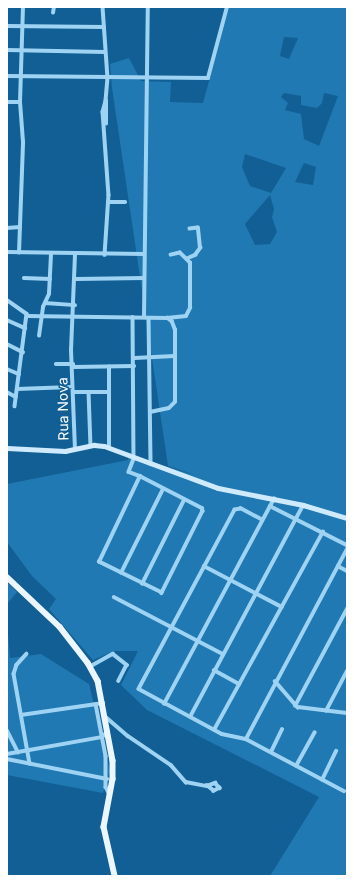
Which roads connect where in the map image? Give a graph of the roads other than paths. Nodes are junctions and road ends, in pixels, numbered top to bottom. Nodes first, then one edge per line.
1 (23, 7) edge
2 (54, 7) edge
3 (103, 7) edge
4 (148, 7) edge
5 (227, 7) edge
6 (53, 13) dead end
7 (7, 26) edge
8 (24, 27) junction
9 (104, 27) junction
10 (7, 50) edge
11 (22, 51) junction
12 (105, 52) junction
13 (7, 76) edge
14 (20, 77) junction
15 (108, 78) junction
16 (148, 78) junction
17 (7, 102) edge
18 (20, 102) junction
19 (108, 202) junction
20 (124, 202) dead end
21 (20, 227) junction
22 (7, 228) edge
23 (190, 229) dead end
24 (7, 252) edge
25 (19, 253) junction
26 (50, 254) junction
27 (144, 254) junction
28 (75, 255) junction
29 (105, 255) junction
30 (172, 255) dead end
31 (188, 258) junction
32 (24, 278) dead end
33 (144, 278) junction
34 (50, 279) junction
35 (76, 279) junction
36 (48, 296) junction
37 (7, 300) edge
38 (45, 303) junction
39 (55, 304) junction
40 (75, 305) junction
41 (27, 316) junction
42 (41, 316) junction
43 (74, 317) junction
44 (133, 317) junction
45 (147, 317) junction
46 (167, 318) junction
47 (7, 320) edge
48 (25, 328) junction
49 (39, 336) dead end
50 (7, 344) edge
51 (23, 352) junction
52 (174, 356) junction
53 (135, 358) junction
54 (149, 358) junction
55 (56, 364) dead end
56 (73, 365) junction
57 (134, 366) junction
58 (109, 367) junction
59 (7, 369) edge
60 (19, 374) junction
61 (72, 387) junction
62 (17, 389) junction
63 (7, 392) edge
64 (73, 392) junction
65 (89, 392) junction
66 (109, 392) junction
67 (16, 397) junction
68 (16, 406) dead end
69 (150, 412) junction
70 (91, 446) junction
71 (7, 448) edge
72 (109, 448) junction
73 (75, 450) junction
74 (134, 459) junction
75 (150, 464) junction
76 (140, 476) junction
77 (163, 489) junction
78 (274, 499) junction
79 (184, 500) junction
80 (303, 505) junction
81 (270, 506) junction
82 (347, 518) edge
83 (296, 519) junction
84 (262, 520) junction
85 (323, 532) junction
86 (347, 545) edge
87 (347, 549) edge
88 (204, 566) junction
89 (338, 566) junction
90 (347, 571) edge
91 (121, 573) junction
92 (7, 578) edge
93 (230, 579) junction
94 (142, 584) junction
95 (256, 593) junction
96 (114, 597) dead end
97 (282, 608) junction
98 (347, 609) edge
99 (172, 625) junction
100 (198, 640) junction
101 (27, 654) dead end
102 (223, 654) junction
103 (91, 666) junction
104 (214, 670) junction
105 (347, 671) edge
106 (119, 681) dead end
107 (275, 681) junction
108 (239, 684) junction
109 (103, 703) junction
110 (96, 704) junction
111 (164, 704) junction
112 (295, 706) junction
113 (326, 711) junction
114 (347, 713) edge
115 (21, 715) junction
116 (106, 716) junction
117 (190, 717) junction
118 (282, 729) dead end
119 (7, 730) edge
120 (108, 730) junction
121 (214, 730) junction
122 (314, 733) dead end
123 (102, 737) junction
124 (246, 739) junction
125 (111, 740) junction
126 (27, 750) junction
127 (336, 751) dead end
128 (18, 752) junction
129 (271, 752) junction
130 (7, 754) edge
131 (7, 759) edge
132 (30, 764) junction
133 (296, 766) junction
134 (107, 779) junction
135 (322, 780) junction
136 (207, 786) dead end
137 (344, 791) dead end
138 (109, 794) junction
139 (115, 876) edge

1 - 8 street
2 - 6 street
3 - 9 street
4 - 16 street
5 - 16 street
7 - 8 street
8 - 9 street
8 - 11 street
9 - 12 street
10 - 11 street
11 - 12 street
11 - 14 street
12 - 15 street
13 - 14 street
14 - 15 street
14 - 18 street
15 - 16 street
15 - 19 street
16 - 27 street
17 - 18 street
18 - 21 street
19 - 20 street
19 - 29 street
21 - 22 street
21 - 25 street
23 - 31 street
24 - 25 street
25 - 26 street
26 - 28 street
26 - 34 street
27 - 29 street
27 - 33 street
28 - 29 street
28 - 35 street, Rua Nova
30 - 31 street
31 - 46 street
32 - 34 street
33 - 35 street
33 - 45 street
34 - 36 street
35 - 40 street, Rua Nova
36 - 38 street
36 - 39 street
37 - 41 street
38 - 39 street
38 - 42 street
39 - 40 street
40 - 43 street, Rua Nova
41 - 42 street
41 - 48 street
42 - 43 street
42 - 49 street
43 - 44 street
43 - 56 street, Rua Nova
44 - 45 street
44 - 53 street
45 - 46 street
45 - 54 street
46 - 52 street
47 - 48 street
48 - 51 street
50 - 51 street
51 - 60 street
52 - 54 street
52 - 69 street
53 - 54 street
53 - 57 street
54 - 69 street
55 - 56 street
56 - 58 street
56 - 61 street, Rua Nova
57 - 58 street
57 - 74 street
58 - 66 street
59 - 60 street
60 - 62 street
61 - 62 street
61 - 64 street, Rua Nova
62 - 67 street
63 - 67 street
64 - 65 street
64 - 73 street, Rua Nova
65 - 66 street
65 - 70 street
66 - 72 street
67 - 68 street
69 - 75 street
70 - 72 street
70 - 73 street
71 - 73 street
72 - 74 street
74 - 75 street
74 - 76 street
75 - 78 street
76 - 77 street
76 - 91 street
77 - 79 street
77 - 91 street
78 - 80 street
78 - 81 street
79 - 94 street
79 - 94 street
80 - 82 street
80 - 83 street
81 - 83 street
81 - 84 street
83 - 85 street
83 - 95 street
84 - 88 street
84 - 93 street
85 - 86 street
85 - 97 street
87 - 89 street
88 - 93 street
88 - 99 street
89 - 90 street
89 - 107 street
91 - 94 street
92 - 103 main road
93 - 95 street
93 - 100 street
95 - 97 street
95 - 102 street
96 - 99 street
97 - 108 street
98 - 112 street
99 - 100 street
99 - 111 street
100 - 102 street
100 - 111 street
101 - 115 street
102 - 104 street
103 - 106 street
103 - 109 main road
104 - 108 street
104 - 117 street
105 - 113 street
107 - 112 street
107 - 124 street
108 - 121 street
109 - 110 street
109 - 116 main road
110 - 115 street
110 - 123 street
111 - 117 street
112 - 113 street
113 - 114 street
115 - 126 street
116 - 120 main road
116 - 136 street
117 - 121 street
118 - 129 street
119 - 128 street
120 - 123 street
120 - 125 main road
121 - 124 street
122 - 133 street
123 - 125 street
123 - 126 street
123 - 134 street
124 - 129 street
125 - 138 main road
126 - 128 street
126 - 132 street
127 - 135 street
128 - 130 street
129 - 133 street
131 - 132 street
132 - 134 street
133 - 135 street
134 - 138 street
135 - 137 street
138 - 139 main road

